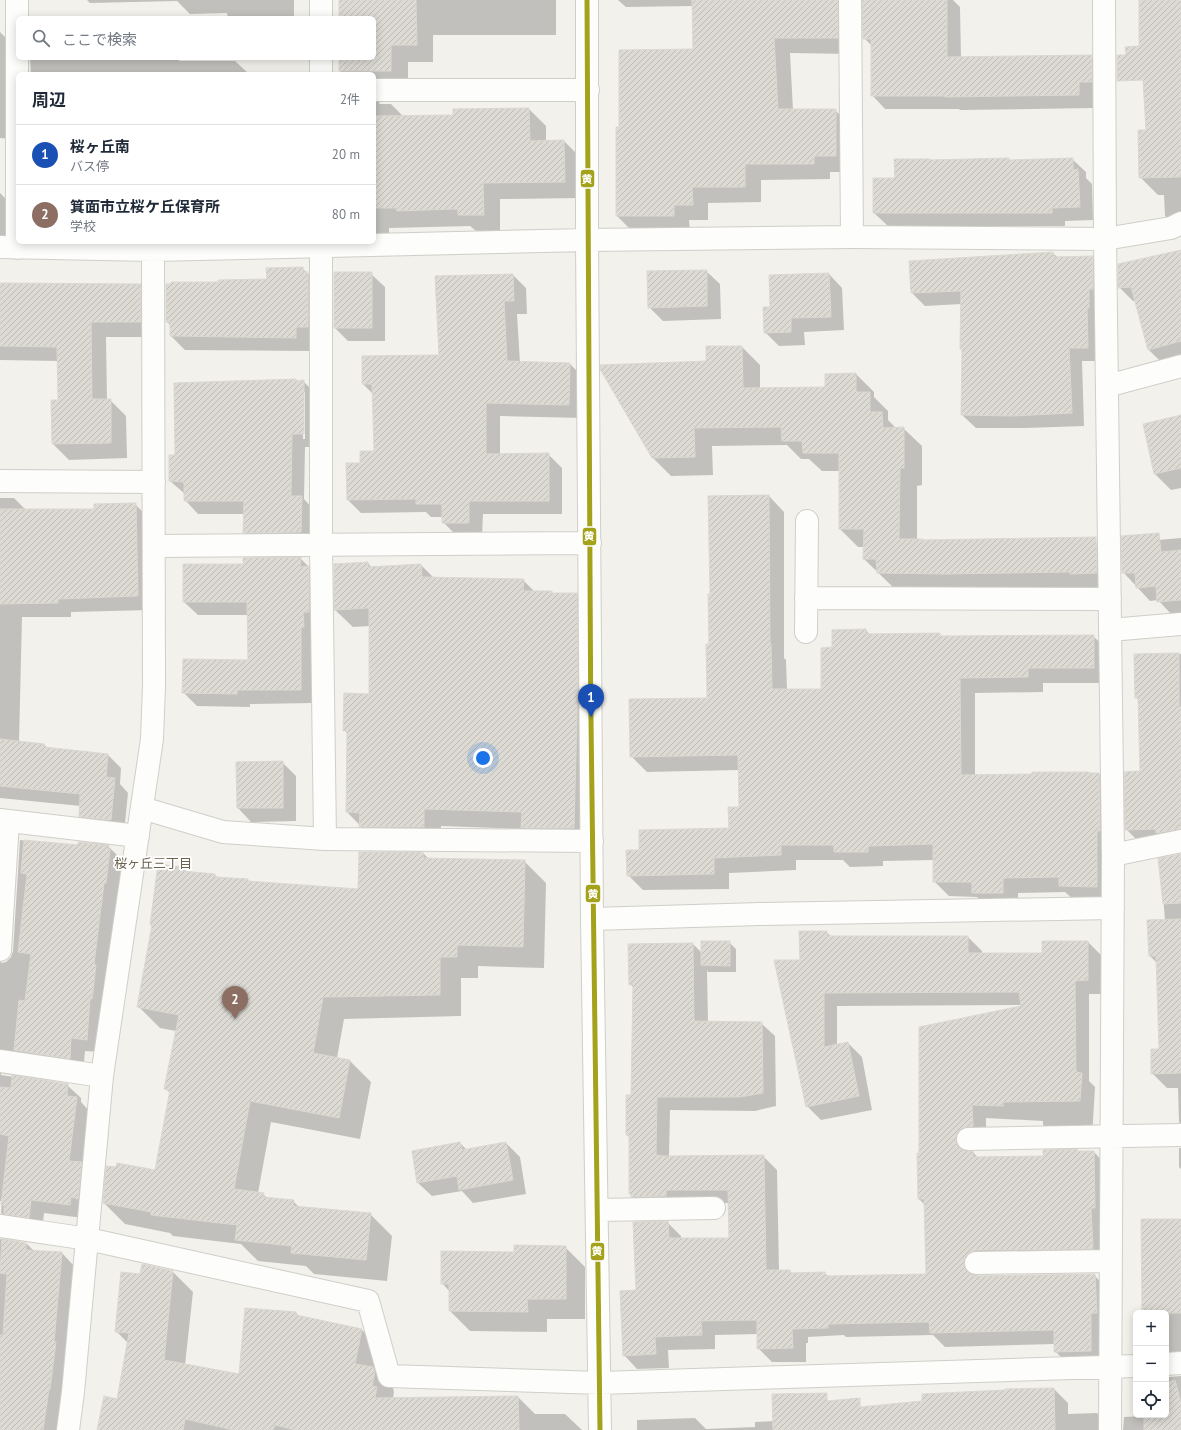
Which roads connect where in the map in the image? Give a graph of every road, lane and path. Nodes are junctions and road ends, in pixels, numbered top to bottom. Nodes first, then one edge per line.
1 (321, 0) edge
2 (587, 0) edge
3 (850, 0) edge
4 (1104, 0) edge
5 (12, 2) edge
6 (321, 16) edge
7 (321, 60) edge
8 (321, 72) edge
9 (16, 85) edge
10 (376, 90) edge
11 (588, 90) junction
12 (16, 113) edge
13 (8, 165) edge
14 (1181, 223) edge
15 (852, 237) junction
16 (1105, 239) junction
17 (587, 240) junction
18 (376, 243) edge
19 (321, 244) edge
20 (8, 247) edge
21 (153, 250) junction
22 (1181, 366) edge
23 (1107, 386) junction
24 (0, 481) edge
25 (154, 482) junction
26 (806, 521) dead end
27 (590, 543) junction
28 (321, 544) junction
29 (154, 546) junction
30 (806, 598) junction
31 (1110, 599) junction
32 (1181, 624) edge
33 (1110, 630) junction
34 (806, 632) dead end
35 (142, 808) junction
36 (4, 820) edge
37 (138, 836) junction
38 (326, 839) junction
39 (592, 841) junction
40 (1181, 841) edge
41 (1113, 855) junction
42 (1113, 908) junction
43 (592, 919) junction
44 (0, 950) edge
45 (0, 1061) edge
46 (102, 1076) junction
47 (1181, 1135) edge
48 (1111, 1136) junction
49 (968, 1139) dead end
50 (714, 1208) dead end
51 (597, 1210) junction
52 (0, 1226) edge
53 (88, 1239) junction
54 (1110, 1260) junction
55 (976, 1262) dead end
56 (1181, 1363) edge
57 (1169, 1364) edge
58 (1133, 1366) edge
59 (1110, 1367) junction
60 (600, 1383) junction
61 (68, 1430) edge
62 (600, 1430) edge
63 (1110, 1430) edge

1 - 6 street
2 - 11 street
3 - 15 street
4 - 16 street
5 - 9 street
7 - 8 street
10 - 11 street
11 - 17 street
12 - 13 street
13 - 20 street
14 - 16 street
15 - 16 street
15 - 17 street
16 - 23 street
17 - 18 street
17 - 27 street
19 - 21 street
19 - 28 street
20 - 21 street
21 - 25 street
22 - 23 street
23 - 31 street
24 - 25 street
25 - 29 street
26 - 30 street
27 - 28 street
27 - 39 street
28 - 29 street
28 - 38 street
29 - 35 street
30 - 31 street
30 - 34 street
31 - 33 street
32 - 33 street
33 - 41 street
35 - 37 street
35 - 38 street
36 - 37 street
36 - 44 street
37 - 46 street
38 - 39 street
39 - 43 street
40 - 41 street
41 - 42 street
42 - 43 street
42 - 48 street
43 - 51 street
45 - 46 street
46 - 53 street
47 - 48 street
48 - 49 street
48 - 54 street
50 - 51 street
51 - 60 street
52 - 53 street
53 - 60 street
53 - 61 street
54 - 55 street
54 - 59 street
56 - 57 street
58 - 59 street
59 - 60 street
59 - 63 street
60 - 62 street

